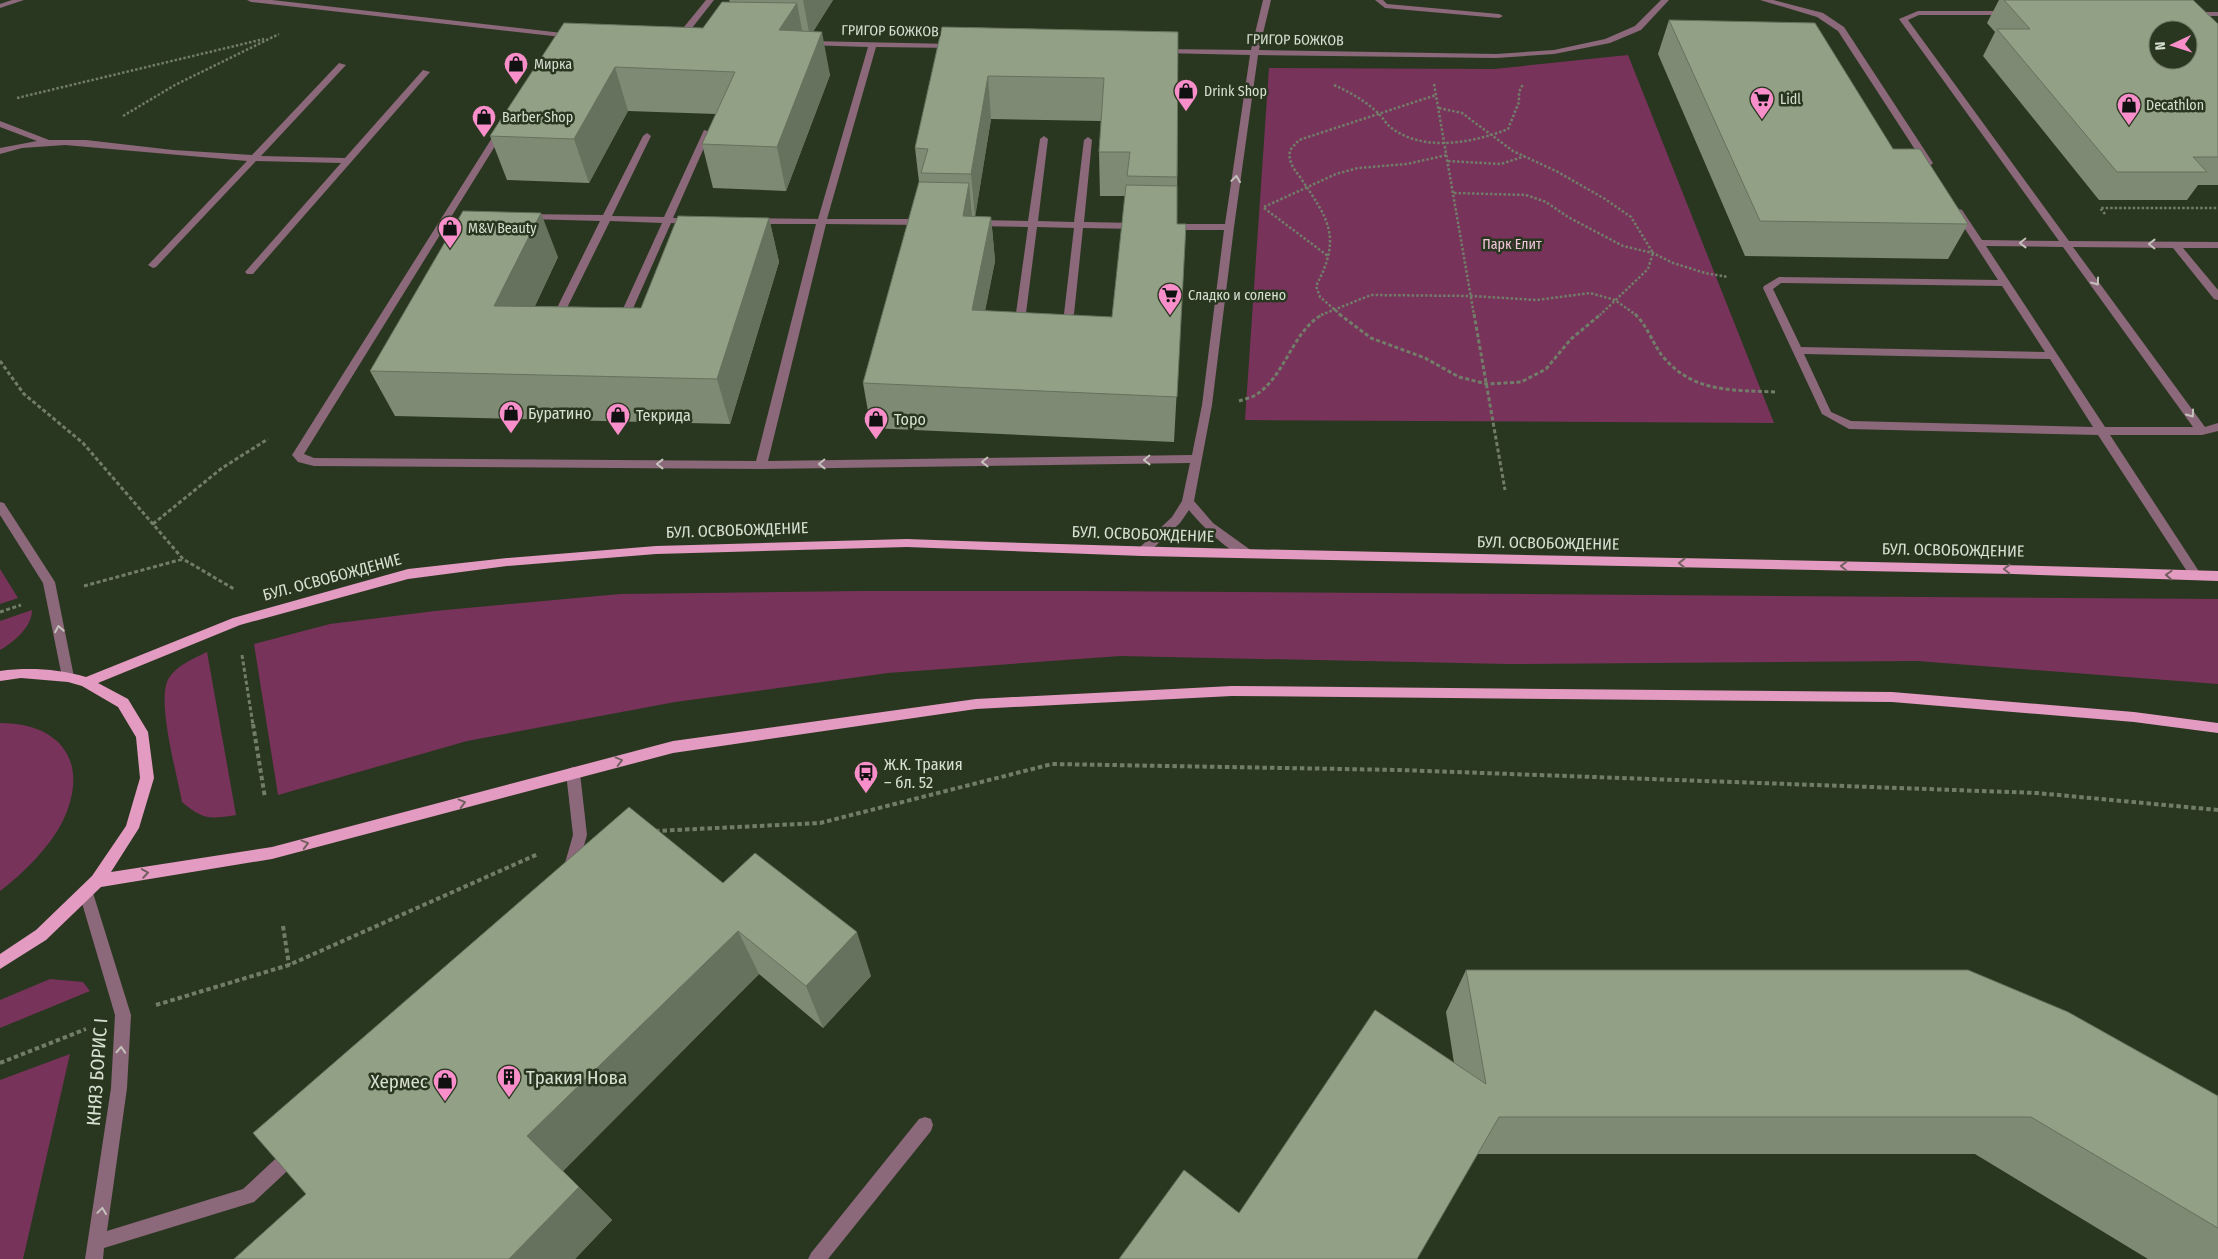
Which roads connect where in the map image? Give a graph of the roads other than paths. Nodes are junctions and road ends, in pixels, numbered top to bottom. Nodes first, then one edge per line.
1 (20, 0) edge
2 (251, 0) edge
3 (710, 0) edge
4 (1267, 0) edge
5 (1379, 0) edge
6 (1665, 0) edge
7 (1764, 0) edge
8 (0, 6) edge
9 (2015, 13) edge
10 (2179, 14) edge
11 (2218, 14) edge
12 (1499, 16) dead end
13 (560, 35) junction
14 (579, 36) edge
15 (668, 39) edge
16 (678, 40) junction
17 (688, 40) edge
18 (795, 42) edge
19 (554, 44) edge
20 (873, 44) junction
21 (961, 46) edge
22 (1156, 51) edge
23 (1254, 53) junction
24 (342, 65) dead end
25 (426, 72) dead end
26 (507, 120) edge
27 (0, 124) edge
28 (707, 132) edge
29 (647, 136) dead end
30 (1044, 140) dead end
31 (1088, 140) dead end
32 (47, 142) junction
33 (0, 151) edge
34 (255, 158) junction
35 (348, 161) junction
36 (1932, 169) edge
37 (1953, 202) edge
38 (518, 216) edge
39 (606, 219) junction
40 (822, 220) junction
41 (667, 221) junction
42 (706, 221) edge
43 (745, 221) edge
44 (937, 222) edge
45 (966, 223) edge
46 (1032, 224) junction
47 (1079, 226) junction
48 (1145, 226) edge
49 (1164, 227) edge
50 (1229, 227) junction
51 (2068, 242) junction
52 (1979, 243) junction
53 (2175, 244) junction
54 (2218, 245) edge
55 (153, 265) dead end
56 (250, 272) dead end
57 (2005, 283) junction
58 (2218, 297) edge
59 (627, 311) edge
60 (1021, 313) edge
61 (1069, 314) edge
62 (558, 316) edge
63 (1797, 350) junction
64 (2052, 356) junction
65 (2218, 427) edge
66 (2202, 430) junction
67 (2101, 431) junction
68 (1196, 459) junction
69 (761, 465) junction
70 (1188, 502) junction
71 (0, 506) edge
72 (1142, 552) junction
73 (1248, 554) junction
74 (2196, 576) junction
75 (2218, 576) edge
76 (0, 676) edge
77 (68, 677) junction
78 (86, 682) junction
79 (2218, 728) edge
80 (573, 774) junction
81 (97, 881) junction
82 (563, 886) edge
83 (86, 893) junction
84 (0, 962) edge
85 (925, 1125) dead end
86 (306, 1143) edge
87 (97, 1242) junction
88 (94, 1259) edge
89 (817, 1259) edge

1 - 8 street
2 - 13 street
3 - 16 street
4 - 23 street
5 - 12 street
6 - 23 street, ГРИГОР БОЖКОВ
7 - 36 street
9 - 51 street
10 - 11 street
13 - 14 street
13 - 19 street
15 - 16 street
16 - 17 street
18 - 20 street, ГРИГОР БОЖКОВ
20 - 21 street, ГРИГОР БОЖКОВ
20 - 40 street
22 - 23 street, ГРИГОР БОЖКОВ
50 -> 23 street
24 - 34 street
25 - 35 street
69 -> 26 street
27 - 32 street
28 - 41 street
29 - 39 street
30 - 46 street
31 - 47 street
32 - 33 street
32 - 34 street
34 - 35 street
34 - 55 street
35 - 56 street
37 - 52 street
38 - 39 street
39 - 41 street
39 - 62 street
40 - 43 street
40 - 44 street
40 - 69 street
41 - 42 street
41 - 59 street
45 - 46 street
46 - 47 street
46 - 60 street
47 - 48 street
47 - 61 street
49 - 50 street
50 - 68 street
51 -> 52 street
53 -> 51 street
51 -> 66 street
52 - 57 street
53 - 54 street
53 - 58 street
57 - 63 street
57 - 64 street
63 - 64 street
63 - 67 street
64 - 67 street
65 - 66 street
66 - 67 street
67 - 74 street
68 -> 69 street
68 - 70 street
70 - 72 street
70 - 73 street
77 -> 71 street
72 - 73 main road, БУЛ. ОСВОБОЖДЕНИЕ
72 - 78 main road, БУЛ. ОСВОБОЖДЕНИЕ
74 -> 73 main road, БУЛ. ОСВОБОЖДЕНИЕ
74 - 75 main road, БУЛ. ОСВОБОЖДЕНИЕ
76 - 77 main road
77 - 78 main road
78 - 81 main road
80 -> 79 main road
81 -> 80 main road
80 - 82 street
81 - 83 main road
83 - 84 main road
87 -> 83 street, КНЯЗ БОРИС I
85 - 89 street
86 - 87 street
87 - 88 street, КНЯЗ БОРИС I

